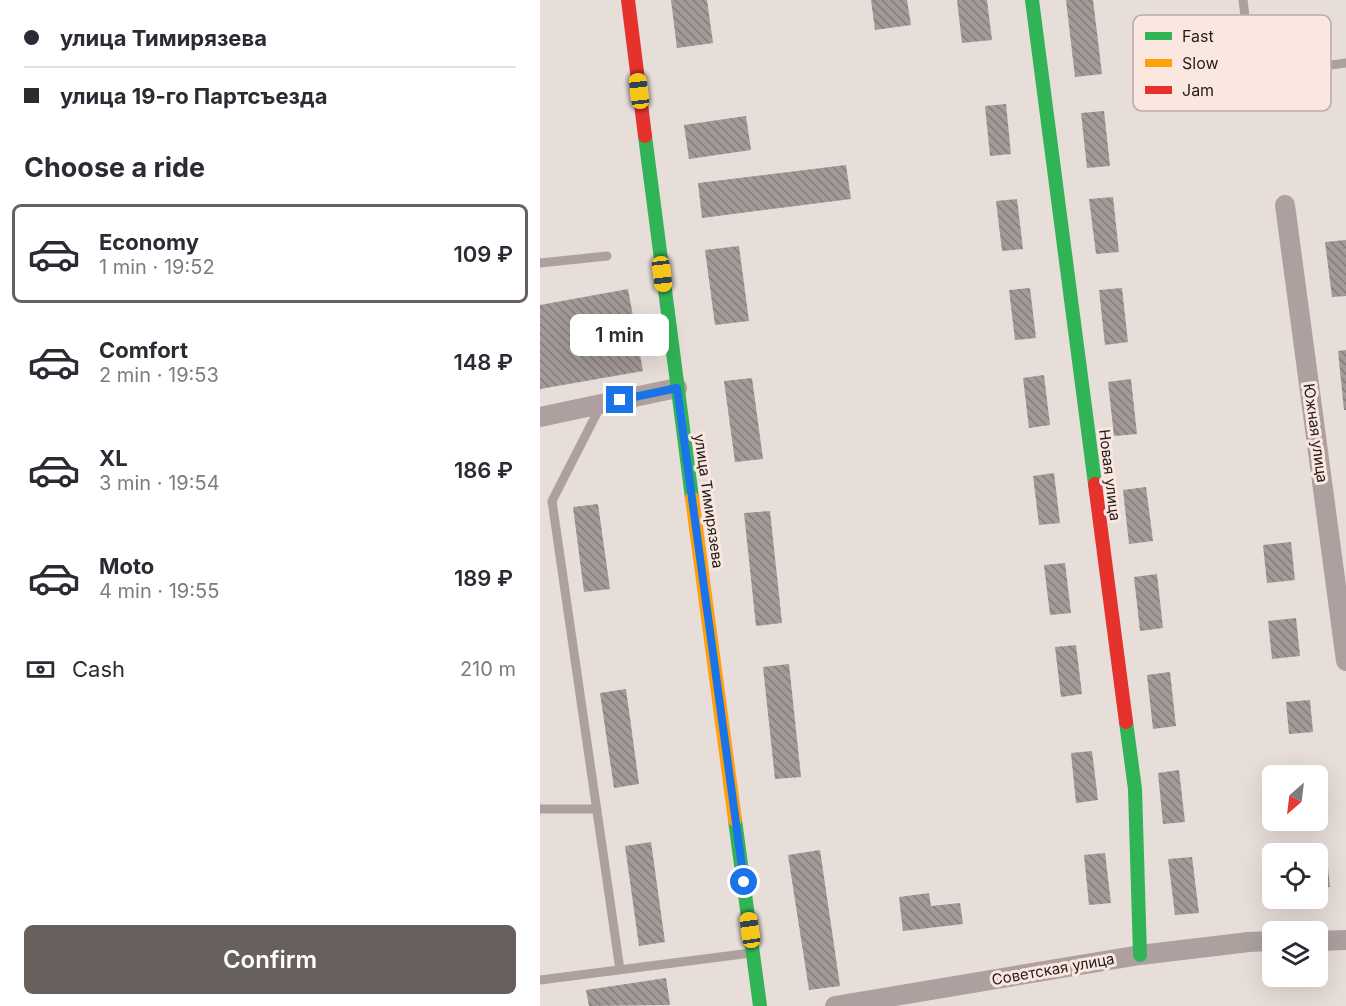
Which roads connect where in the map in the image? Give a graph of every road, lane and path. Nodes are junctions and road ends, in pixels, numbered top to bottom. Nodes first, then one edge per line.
1 (628, 0) edge
2 (1032, 0) edge
3 (1243, 0) edge
4 (1245, 15) edge
5 (1346, 63) edge
6 (1331, 65) edge
7 (1285, 205) dead end
8 (607, 256) dead end
9 (540, 263) edge
10 (677, 388) junction
11 (601, 404) junction
12 (540, 417) edge
13 (1346, 661) edge
14 (540, 808) edge
15 (597, 809) junction
16 (1346, 940) edge
17 (1262, 941) edge
18 (1328, 941) edge
19 (753, 953) junction
20 (1140, 955) junction
21 (620, 970) junction
22 (540, 980) edge
23 (760, 1006) edge
24 (835, 1006) edge

1 - 10 street, улица Тимирязева
2 - 20 street, Новая улица
3 - 4 lane
5 - 6 lane
7 - 13 street, Южная улица
8 - 9 lane
10 - 11 street
10 - 19 street, улица Тимирязева
11 - 12 street
11 - 15 lane
14 - 15 lane
15 - 21 lane
16 - 18 street
17 - 20 street, Советская улица
19 - 21 lane
19 - 23 street, улица Тимирязева
20 - 24 street, Советская улица
21 - 22 lane

